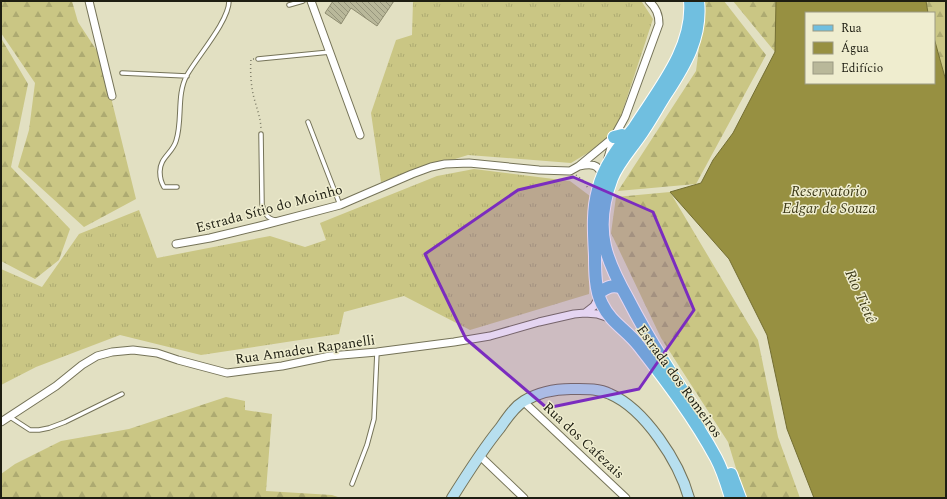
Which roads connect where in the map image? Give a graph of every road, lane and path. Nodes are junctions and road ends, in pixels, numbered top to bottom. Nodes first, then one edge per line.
1 (89, 1) edge
2 (229, 1) edge
3 (303, 1) edge
4 (311, 1) edge
5 (649, 1) edge
6 (690, 1) edge
7 (698, 1) edge
8 (289, 5) dead end
9 (331, 52) junction
10 (258, 59) joint
11 (122, 73) dead end
12 (187, 76) junction
13 (112, 96) dead end
14 (625, 117) junction
15 (308, 122) dead end
16 (261, 134) joint
17 (360, 135) dead end
18 (620, 138) junction
19 (619, 165) junction
20 (579, 166) junction
21 (570, 171) junction
22 (604, 173) junction
23 (177, 187) dead end
24 (588, 191) dead end
25 (340, 205) junction
26 (282, 220) junction
27 (176, 244) dead end
28 (622, 288) junction
29 (599, 295) junction
30 (632, 308) junction
31 (585, 313) junction
32 (612, 321) junction
33 (376, 352) junction
34 (122, 394) dead end
35 (523, 401) junction
36 (10, 417) junction
37 (1, 422) edge
38 (478, 455) junction
39 (352, 484) dead end
40 (452, 498) edge
41 (524, 498) edge
42 (626, 498) edge
43 (689, 498) edge
44 (731, 498) edge
45 (740, 498) edge

1 - 13 street
2 - 12 lane
3 - 8 lane
4 - 9 street
5 - 14 street
6 - 18 main road, Estrada dos Romeiros
7 - 19 main road, Estrada dos Romeiros
9 - 10 lane
9 - 17 street
10 - 16 path
11 - 12 lane
12 - 23 lane
14 - 18 street
14 - 18 street
15 - 25 lane
16 - 26 lane
18 - 19 main road
18 - 20 street
18 - 22 main road, Estrada dos Romeiros
19 - 28 main road, Estrada dos Romeiros
20 - 21 street
20 - 22 street
21 - 24 path
21 - 25 street, Estrada Sítio do Moinho
22 - 29 main road, Estrada dos Romeiros
25 - 26 street, Estrada Sítio do Moinho
26 - 27 street, Estrada Sítio do Moinho
28 - 29 main road
28 - 30 main road, Estrada dos Romeiros
29 - 31 street
29 - 32 main road, Estrada dos Romeiros
30 - 32 main road
30 - 45 main road, Estrada dos Romeiros
31 - 32 street
31 - 33 street, Rua Amadeu Rapanelli
32 - 44 main road, Estrada dos Romeiros
33 - 36 street, Rua Amadeu Rapanelli
33 - 39 lane
34 - 36 lane
35 - 38 street
35 - 42 street, Rua dos Cafezais
35 - 43 street
36 - 37 street, Rua Amadeu Rapanelli
38 - 40 street
38 - 41 street

